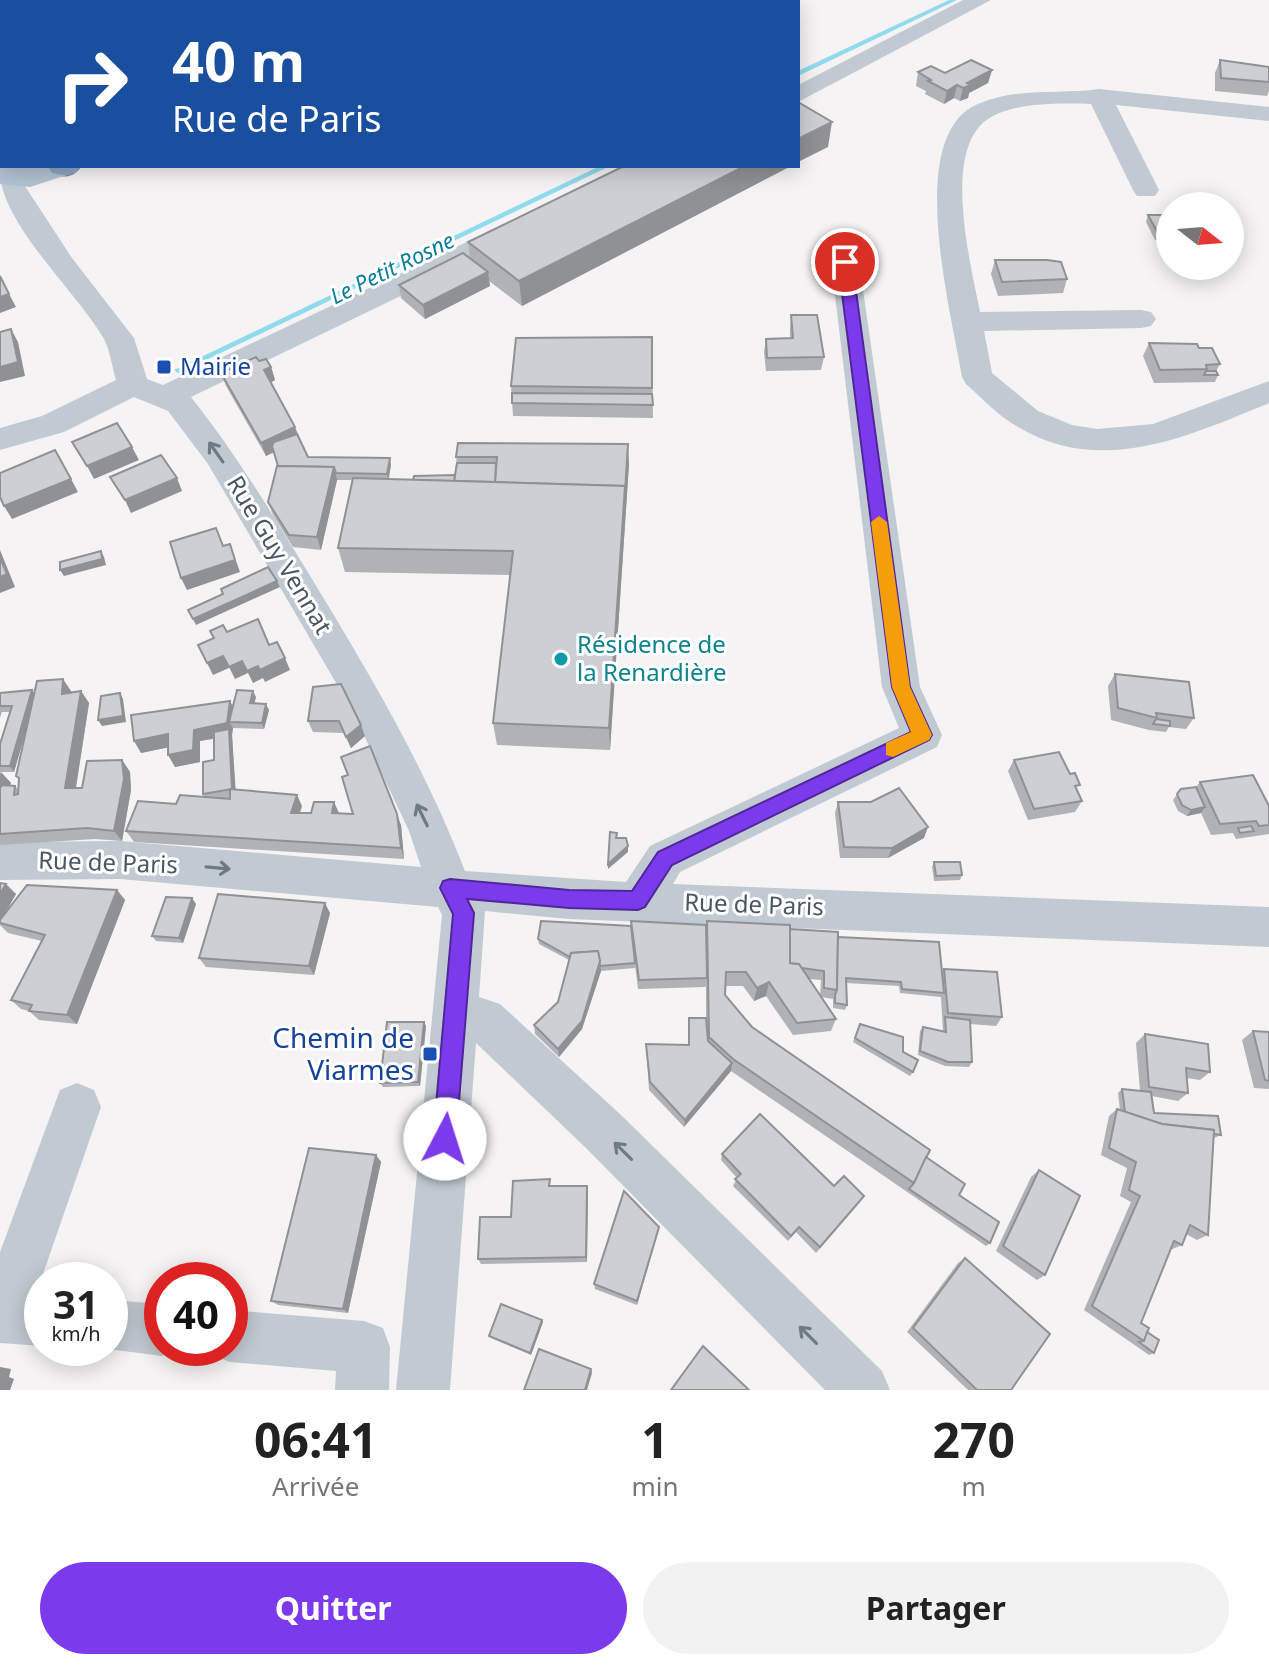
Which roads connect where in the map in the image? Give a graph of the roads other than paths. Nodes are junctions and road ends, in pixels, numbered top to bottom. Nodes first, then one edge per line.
1 (980, 0) edge
2 (800, 94) edge
3 (1099, 96) junction
4 (1269, 114) edge
5 (59, 169) edge
6 (3, 176) edge
7 (1146, 190) dead end
8 (534, 221) edge
9 (845, 262) dead end
10 (61, 263) junction
11 (1141, 319) dead end
12 (969, 322) junction
13 (148, 391) junction
14 (1269, 391) edge
15 (0, 439) edge
16 (0, 861) edge
17 (431, 886) junction
18 (638, 900) junction
19 (1269, 927) edge
20 (456, 1016) junction
21 (77, 1107) dead end
22 (15, 1318) edge
23 (248, 1337) edge
24 (362, 1390) edge
25 (423, 1390) edge
26 (863, 1390) edge

1 - 2 street
3 - 4 street
3 - 7 street
3 - 12 street
5 - 6 main road
5 - 10 street
6 - 10 street
8 - 13 street
9 - 18 street
10 - 13 street
11 - 12 street
12 - 14 street
13 - 15 street
17 -> 13 street, Rue Guy Vennat
16 -> 17 street, Rue de Paris
17 - 18 street, Rue de Paris
17 - 20 street, Rue Guy Vennat
18 - 19 street, Rue de Paris
20 - 25 street, Rue Guy Vennat
26 -> 20 street
21 - 22 street
23 - 24 street

